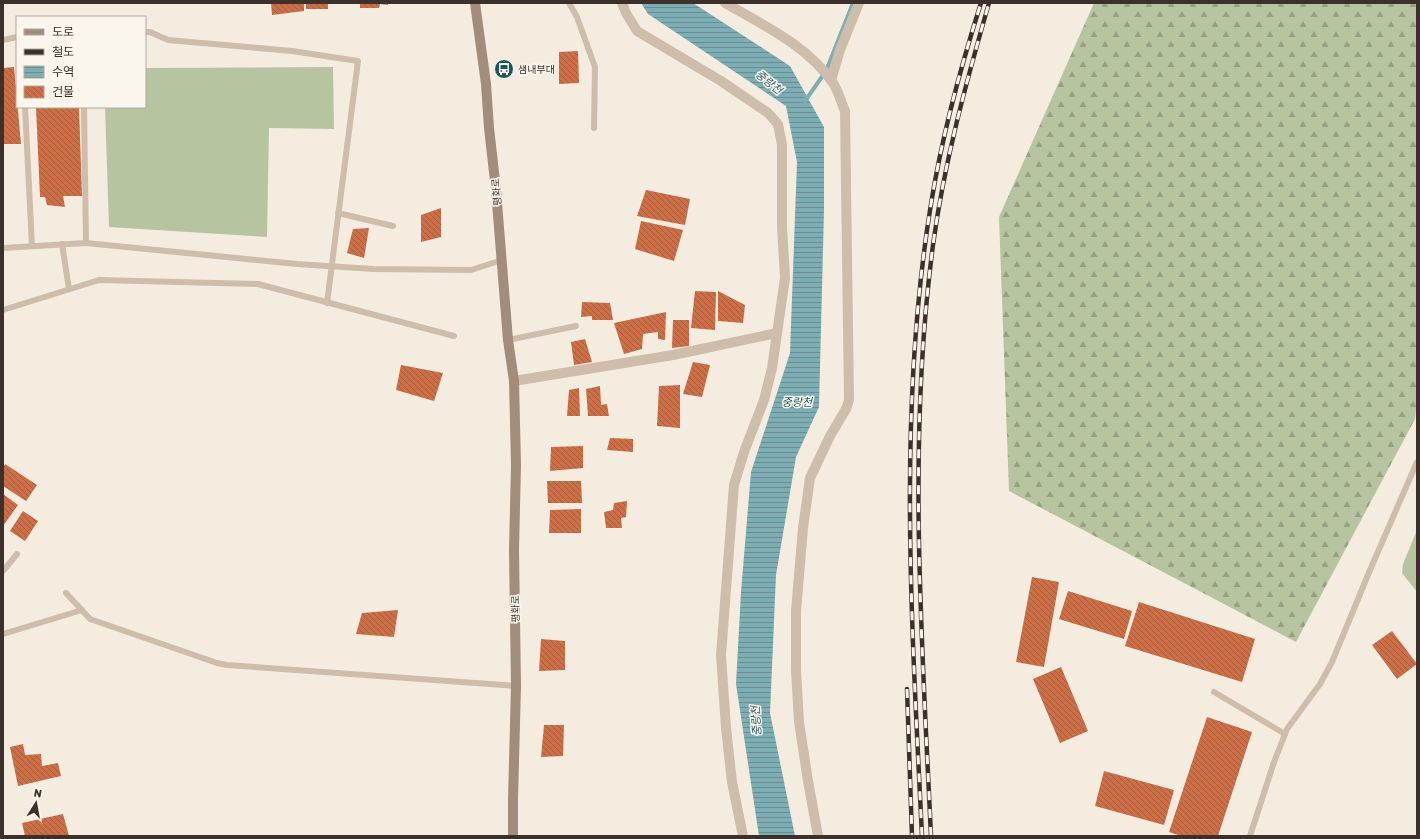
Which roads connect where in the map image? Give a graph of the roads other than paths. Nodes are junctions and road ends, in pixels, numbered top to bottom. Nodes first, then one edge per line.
1 (475, 3) edge
2 (569, 3) edge
3 (622, 3) edge
4 (725, 3) edge
5 (859, 3) edge
6 (146, 32) edge
7 (16, 37) edge
8 (3, 40) edge
9 (829, 77) junction
10 (25, 108) edge
11 (84, 108) edge
12 (594, 128) dead end
13 (338, 213) junction
14 (393, 226) dead end
15 (86, 243) junction
16 (62, 244) junction
17 (32, 246) junction
18 (3, 248) edge
19 (502, 260) junction
20 (331, 266) junction
21 (69, 289) junction
22 (327, 303) junction
23 (3, 310) edge
24 (576, 326) dead end
25 (777, 333) junction
26 (454, 336) dead end
27 (508, 340) junction
28 (514, 381) junction
29 (1417, 462) edge
30 (17, 554) dead end
31 (3, 571) edge
32 (66, 593) dead end
33 (82, 610) junction
34 (3, 634) edge
35 (516, 686) junction
36 (1214, 692) dead end
37 (1285, 734) junction
38 (513, 836) edge
39 (744, 836) edge
40 (818, 836) edge
41 (1250, 836) edge

1 - 19 main road, 평화로
2 - 12 lane
3 - 25 street
4 - 9 street
5 - 9 street
6 - 13 lane
7 - 8 lane
9 - 40 street
10 - 17 lane
11 - 15 lane
13 - 14 lane
13 - 20 lane
15 - 16 lane
15 - 20 lane
16 - 17 lane
16 - 21 lane
17 - 18 lane
19 - 20 lane
19 - 27 main road, 평화로
20 - 22 lane
21 - 22 lane
21 - 23 lane
22 - 26 lane
24 - 27 lane
25 - 28 street
25 - 39 street
27 - 28 main road, 평화로
28 - 35 main road, 평화로
29 - 37 lane
30 - 31 lane
32 - 33 lane
33 - 34 lane
33 - 35 lane
35 - 38 main road, 평화로
36 - 37 lane
37 - 41 lane

